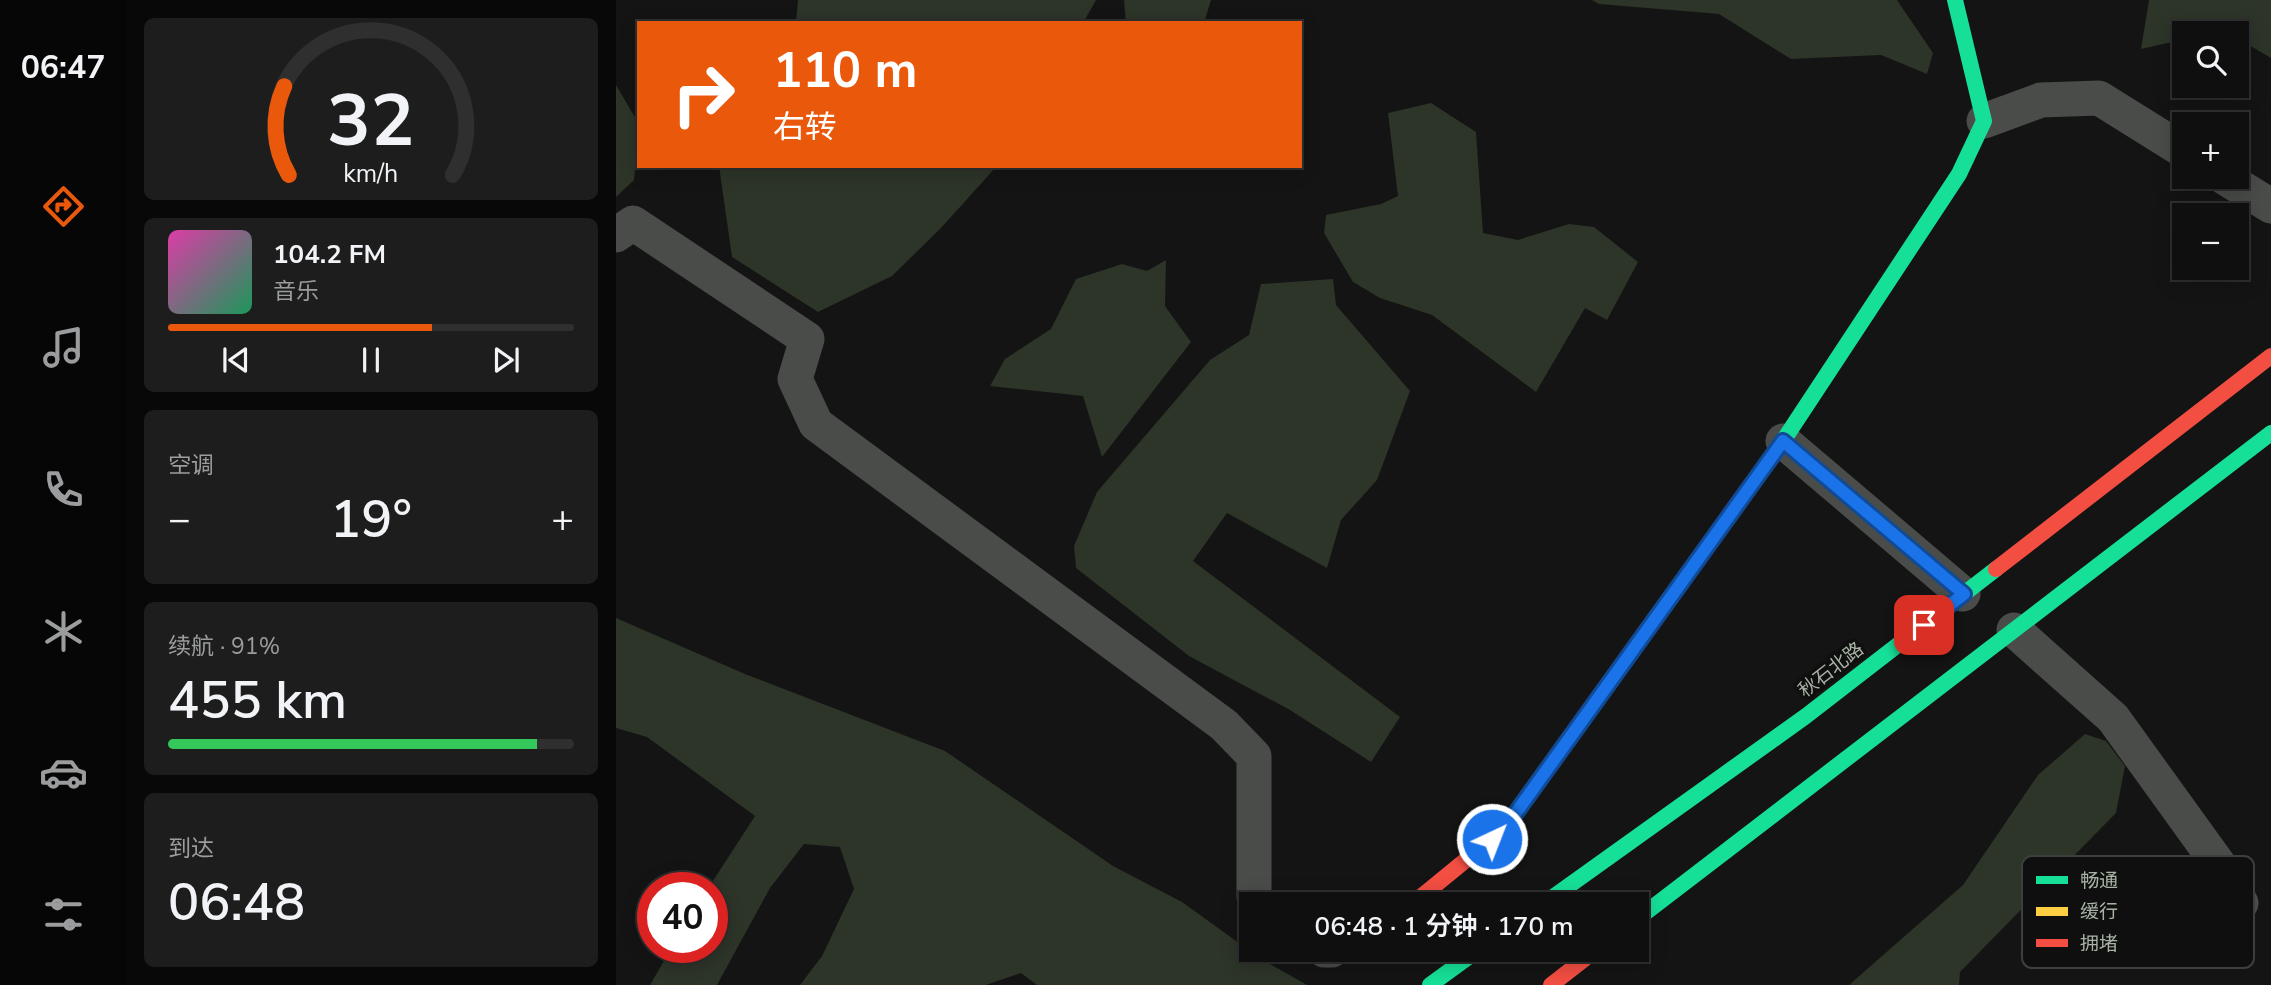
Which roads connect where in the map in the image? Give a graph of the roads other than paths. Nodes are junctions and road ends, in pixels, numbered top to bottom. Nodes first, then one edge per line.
1 (1955, 0) edge
2 (1984, 121) junction
3 (2172, 144) edge
4 (2243, 189) edge
5 (2271, 206) edge
6 (616, 235) edge
7 (2271, 356) edge
8 (2271, 433) edge
9 (1783, 441) junction
10 (1964, 594) junction
11 (2014, 630) junction
12 (2213, 856) edge
13 (1254, 892) edge
14 (1427, 892) edge
15 (1560, 892) edge
16 (1649, 910) edge
17 (1462, 962) edge
18 (1581, 962) edge
19 (1430, 985) edge
20 (1551, 985) edge

1 - 2 main road
2 - 3 street
2 - 9 main road
4 - 5 street
6 - 13 street
7 - 10 main road, 秋石北路
8 - 11 main road
9 - 10 street
9 - 14 main road
10 - 15 main road, 秋石北路
11 - 12 street
11 - 16 main road
17 - 19 main road
18 - 20 main road

